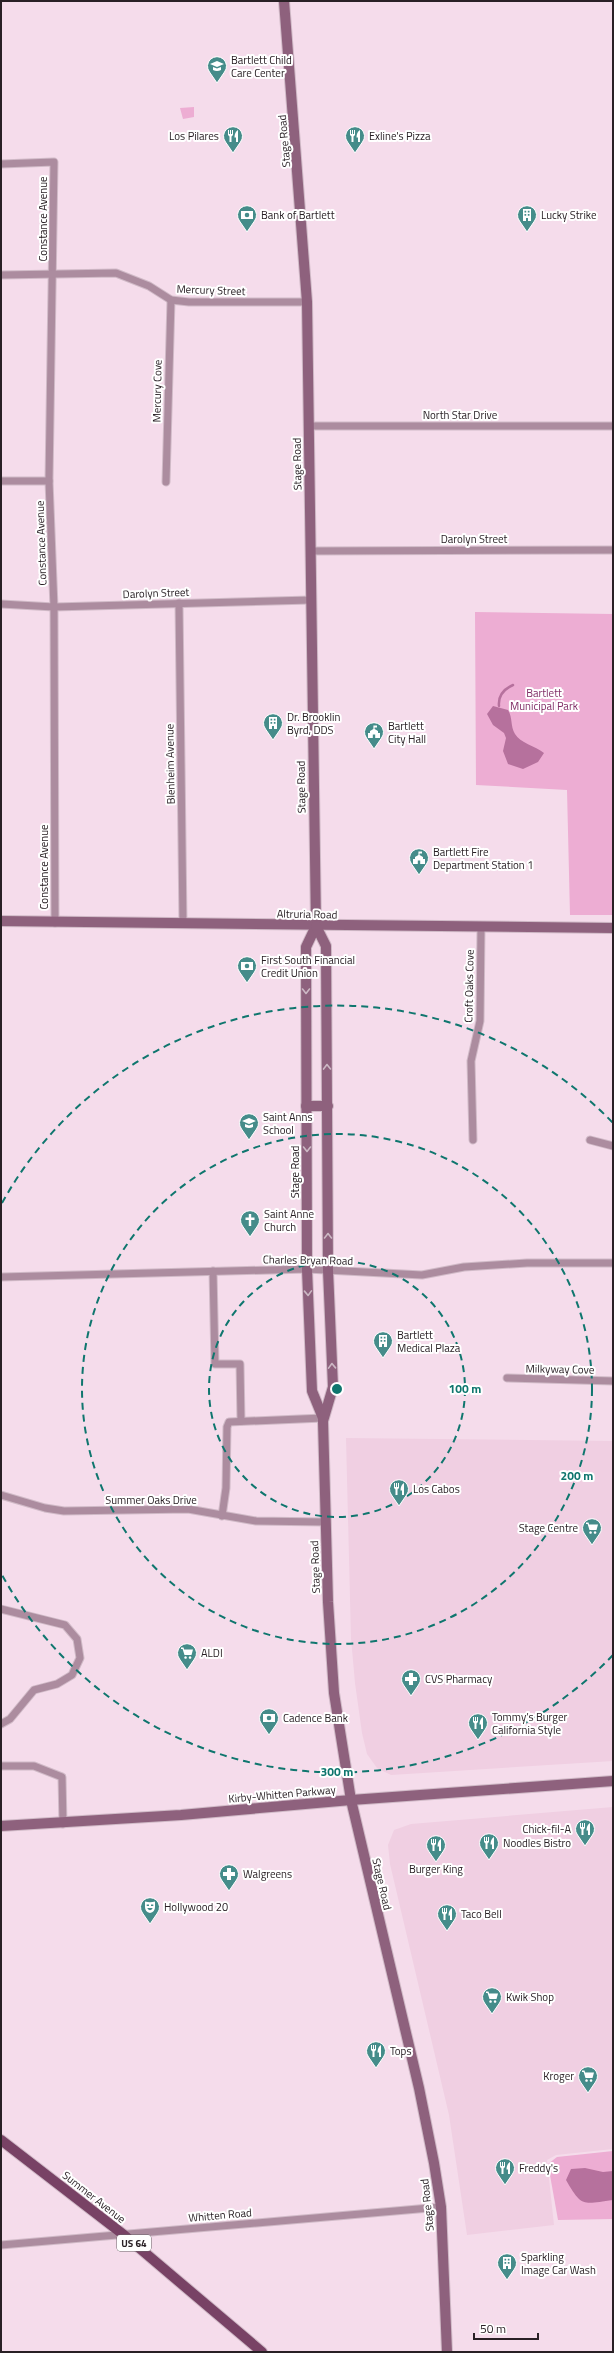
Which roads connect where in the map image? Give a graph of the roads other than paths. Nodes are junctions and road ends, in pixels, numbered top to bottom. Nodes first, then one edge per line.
1 (284, 1) edge
2 (1, 164) edge
3 (54, 274) junction
4 (1, 275) edge
5 (171, 300) junction
6 (307, 302) junction
7 (308, 426) junction
8 (613, 426) edge
9 (1, 481) edge
10 (49, 481) junction
11 (166, 482) dead end
12 (613, 550) edge
13 (311, 551) junction
14 (311, 600) junction
15 (179, 603) junction
16 (1, 604) edge
17 (54, 607) junction
18 (1, 921) edge
19 (55, 923) junction
20 (183, 924) junction
21 (316, 926) junction
22 (481, 928) junction
23 (613, 928) edge
24 (306, 1106) junction
25 (328, 1106) junction
26 (473, 1140) dead end
27 (590, 1140) dead end
28 (613, 1146) edge
29 (613, 1263) edge
30 (307, 1269) junction
31 (328, 1270) junction
32 (213, 1271) junction
33 (1, 1277) edge
34 (507, 1378) dead end
35 (613, 1381) edge
36 (323, 1418) junction
37 (241, 1421) junction
38 (1, 1495) edge
39 (222, 1516) junction
40 (325, 1522) junction
41 (1, 1609) edge
42 (1, 1724) edge
43 (1, 1766) edge
44 (613, 1781) edge
45 (351, 1800) junction
46 (63, 1824) junction
47 (1, 1826) edge
48 (1, 2140) edge
49 (441, 2207) junction
50 (124, 2235) junction
51 (1, 2244) edge
52 (262, 2352) edge
53 (447, 2352) edge

1 - 6 main road, Stage Road
2 - 3 street, Constance Avenue
3 - 4 street, Mercury Street
3 - 5 street, Mercury Street
3 - 10 street, Constance Avenue
5 - 6 street, Mercury Street
5 - 11 street, Mercury Cove
6 - 7 main road, Stage Road
7 - 8 street, North Star Drive
7 - 13 main road, Stage Road
9 - 10 street
10 - 17 street, Constance Avenue
12 - 13 street, Darolyn Street
13 - 14 main road, Stage Road
14 - 15 street, Darolyn Street
14 - 21 main road, Stage Road
15 - 17 street, Darolyn Street
15 - 20 street, Blenheim Avenue
16 - 17 street, Darolyn Street
17 - 19 street, Constance Avenue
18 - 19 main road, Altruria Road
19 - 20 main road, Altruria Road
20 - 21 main road, Altruria Road
21 - 22 main road, Altruria Road
21 -> 24 main road, Stage Road
25 -> 21 main road, Stage Road
22 - 23 main road, Altruria Road
22 - 26 street, Croft Oaks Cove
24 - 25 main road
24 -> 30 main road, Stage Road
31 -> 25 main road, Stage Road
27 - 28 street
29 - 31 street, Charles Bryan Road
30 - 31 street, Charles Bryan Road
30 - 32 street, Charles Bryan Road
30 -> 36 main road, Stage Road
36 -> 31 main road, Stage Road
32 - 33 street, Charles Bryan Road
32 - 37 street
34 - 35 street, Milkyway Cove
36 - 37 street
36 - 40 main road, Stage Road
37 - 39 street
38 - 39 street, Summer Oaks Drive
39 - 40 street, Summer Oaks Drive
40 - 45 main road, Stage Road
41 - 42 street
43 - 46 street
44 - 45 main road, Kirby-Whitten Parkway
45 - 46 main road, Kirby-Whitten Parkway
45 - 49 main road, Stage Road
46 - 47 main road, Kirby-Whitten Parkway
48 - 50 main road, Summer Avenue / US 64
49 - 50 street, Whitten Road
49 - 53 main road, Stage Road
50 - 51 street, Whitten Road
50 - 52 main road, Summer Avenue / US 64

